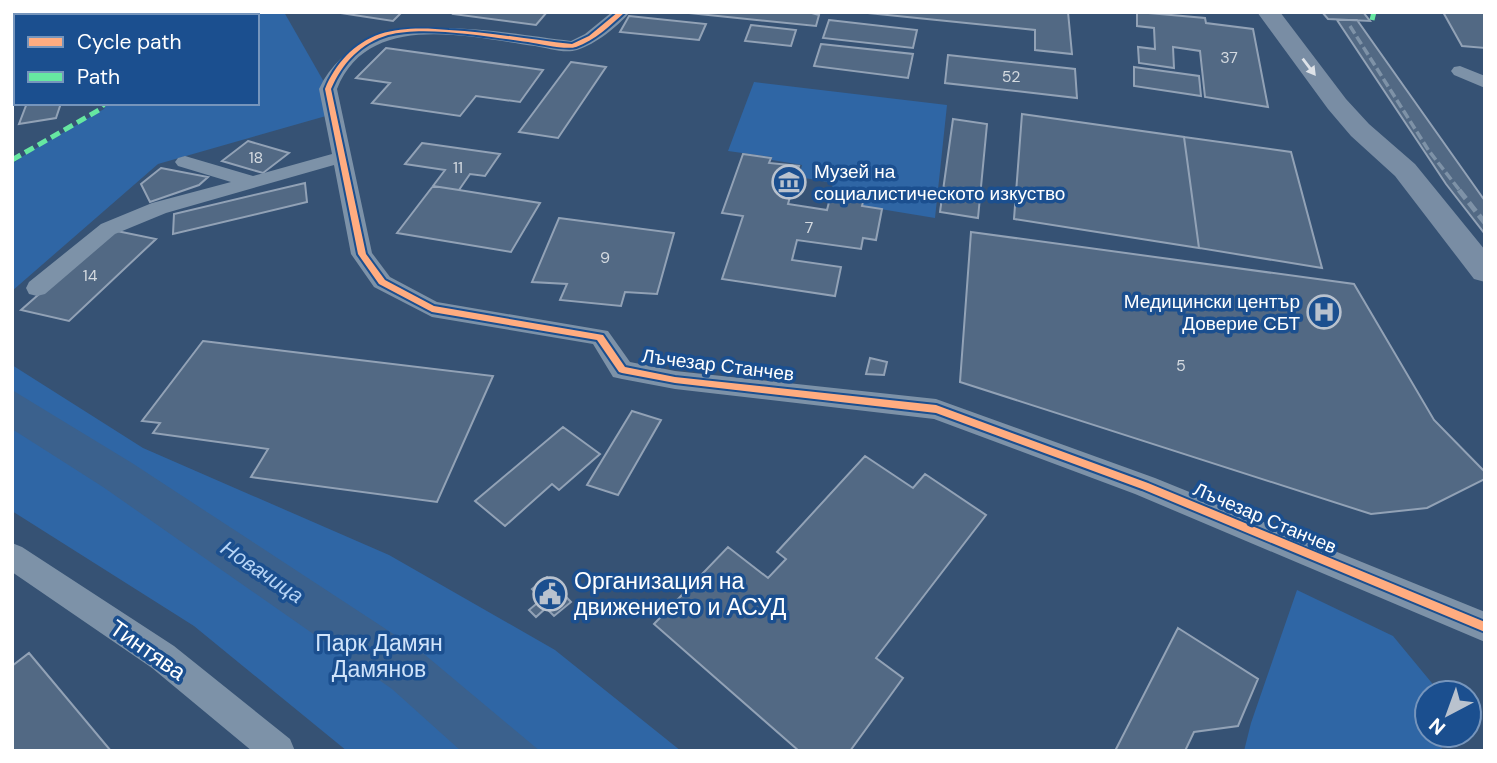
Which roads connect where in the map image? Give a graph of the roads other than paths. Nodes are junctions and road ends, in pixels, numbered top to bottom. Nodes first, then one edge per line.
1 (622, 12) edge
2 (1268, 12) edge
3 (1294, 12) edge
4 (1460, 71) dead end
5 (1485, 83) edge
6 (343, 157) junction
7 (185, 162) dead end
8 (1405, 170) junction
9 (253, 182) junction
10 (1485, 271) edge
11 (37, 288) dead end
12 (12, 556) edge
13 (1485, 627) edge
14 (278, 751) edge

1 - 6 street, Лъчезар Станчев
2 -> 8 main road
3 - 8 main road
4 - 5 street
6 - 9 street
6 - 13 street, Лъчезар Станчев
7 - 9 street
8 - 10 main road
9 - 11 street
12 - 14 street, Тинтява

